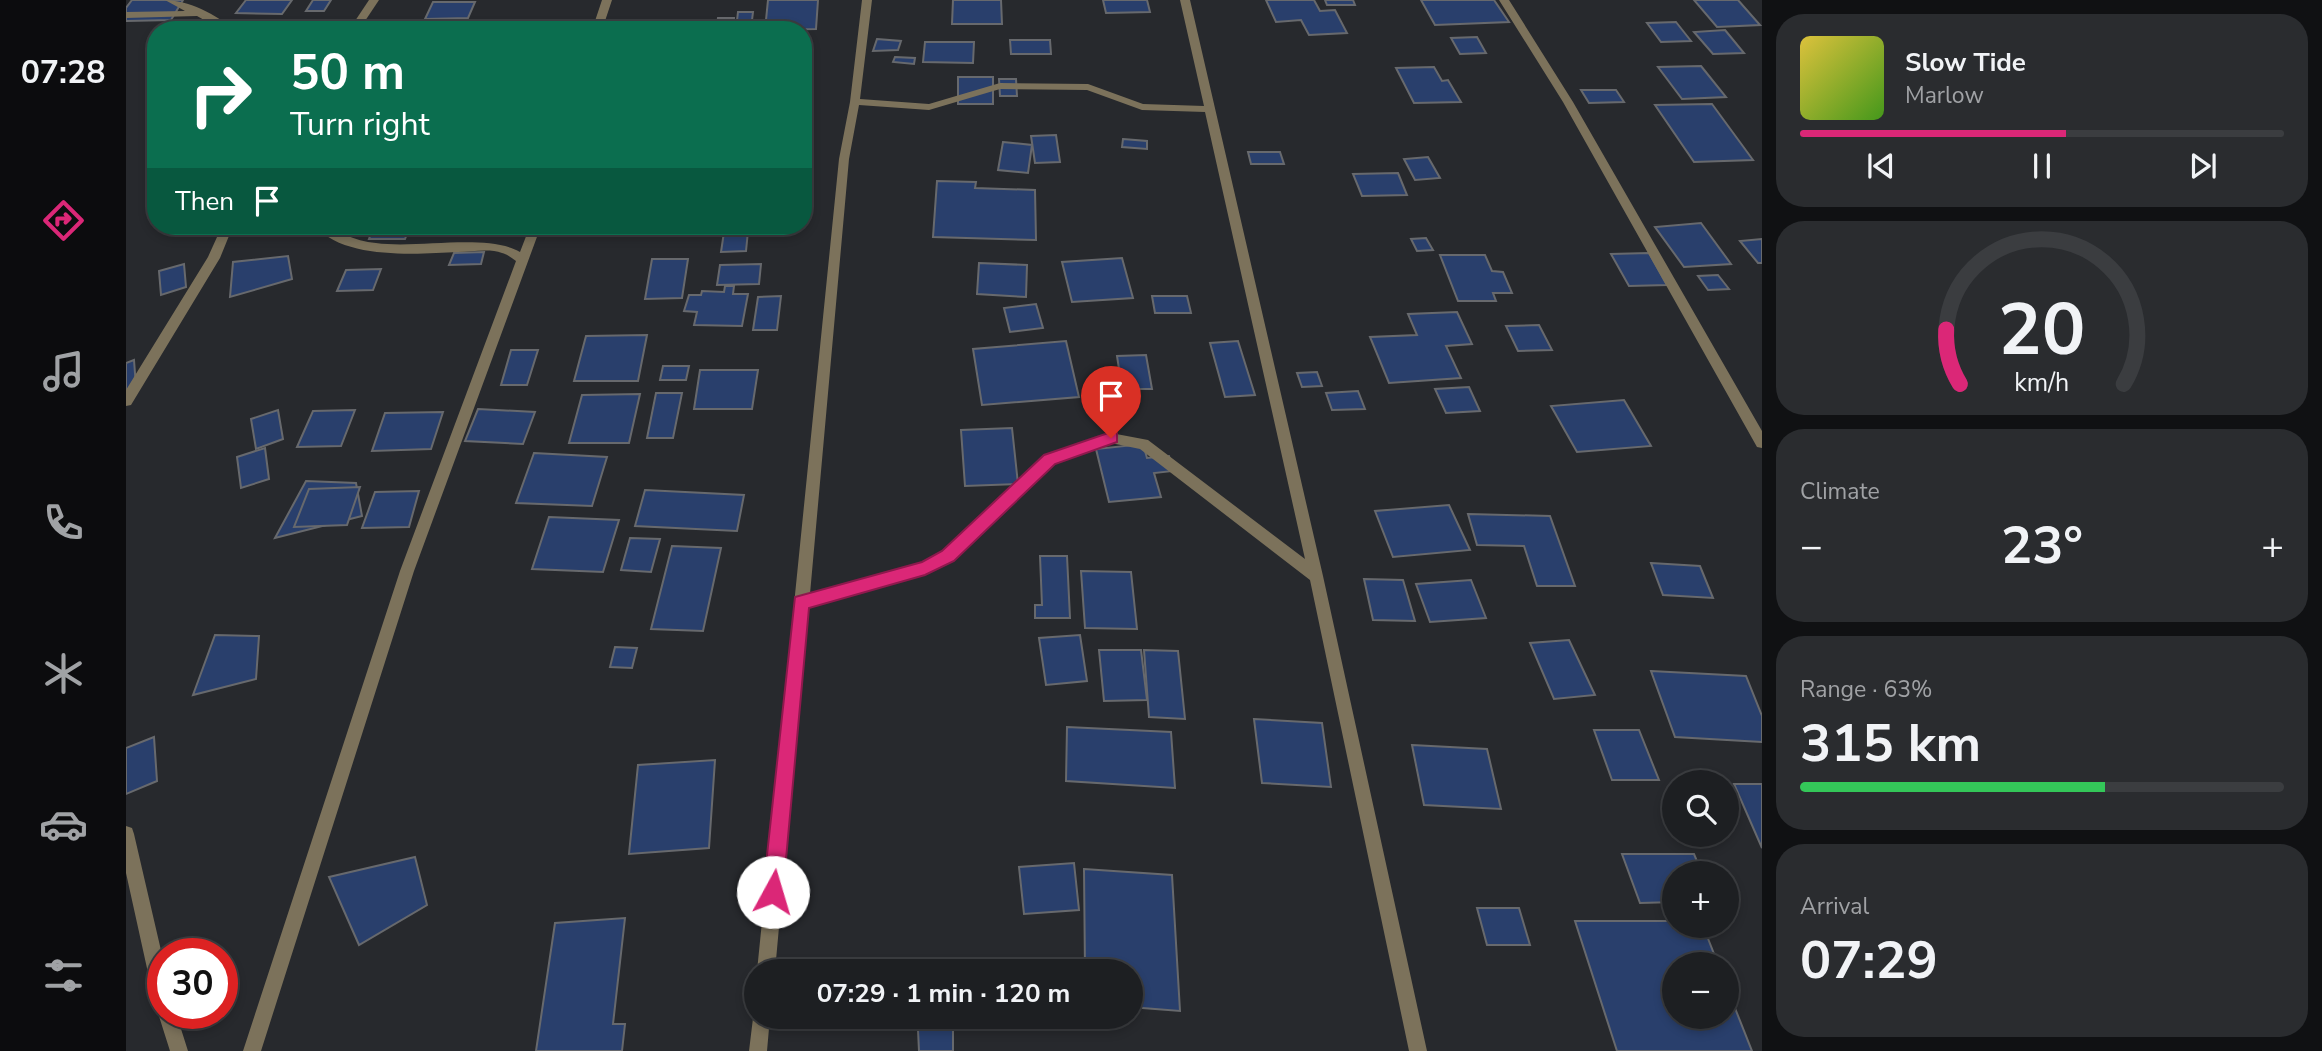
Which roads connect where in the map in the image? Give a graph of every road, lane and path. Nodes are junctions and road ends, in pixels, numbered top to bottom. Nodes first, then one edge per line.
1 (170, 0) edge
2 (374, 0) edge
3 (607, 0) edge
4 (867, 0) edge
5 (1185, 0) edge
6 (1504, 0) edge
7 (197, 13) junction
8 (126, 15) edge
9 (212, 21) edge
10 (360, 21) edge
11 (600, 21) edge
12 (855, 102) junction
13 (1211, 109) junction
14 (224, 235) edge
15 (333, 235) edge
16 (532, 235) edge
17 (524, 260) junction
18 (126, 401) edge
19 (1762, 443) edge
20 (1316, 576) junction
21 (801, 603) junction
22 (126, 834) edge
23 (149, 938) edge
24 (767, 959) edge
25 (172, 1029) edge
26 (760, 1029) edge
27 (179, 1051) edge
28 (252, 1051) edge
29 (758, 1051) edge
30 (1418, 1051) edge

1 - 7 street
2 - 10 street
3 - 11 street
4 - 12 street
5 - 13 street
6 - 19 street
7 - 8 street
7 - 9 street
12 - 13 street
12 - 21 street
13 - 20 street
14 - 18 street
15 - 17 street
16 - 17 street
17 - 28 street
20 - 21 street
20 - 30 street
21 - 24 street
22 - 23 street
25 - 27 street
26 - 29 street

